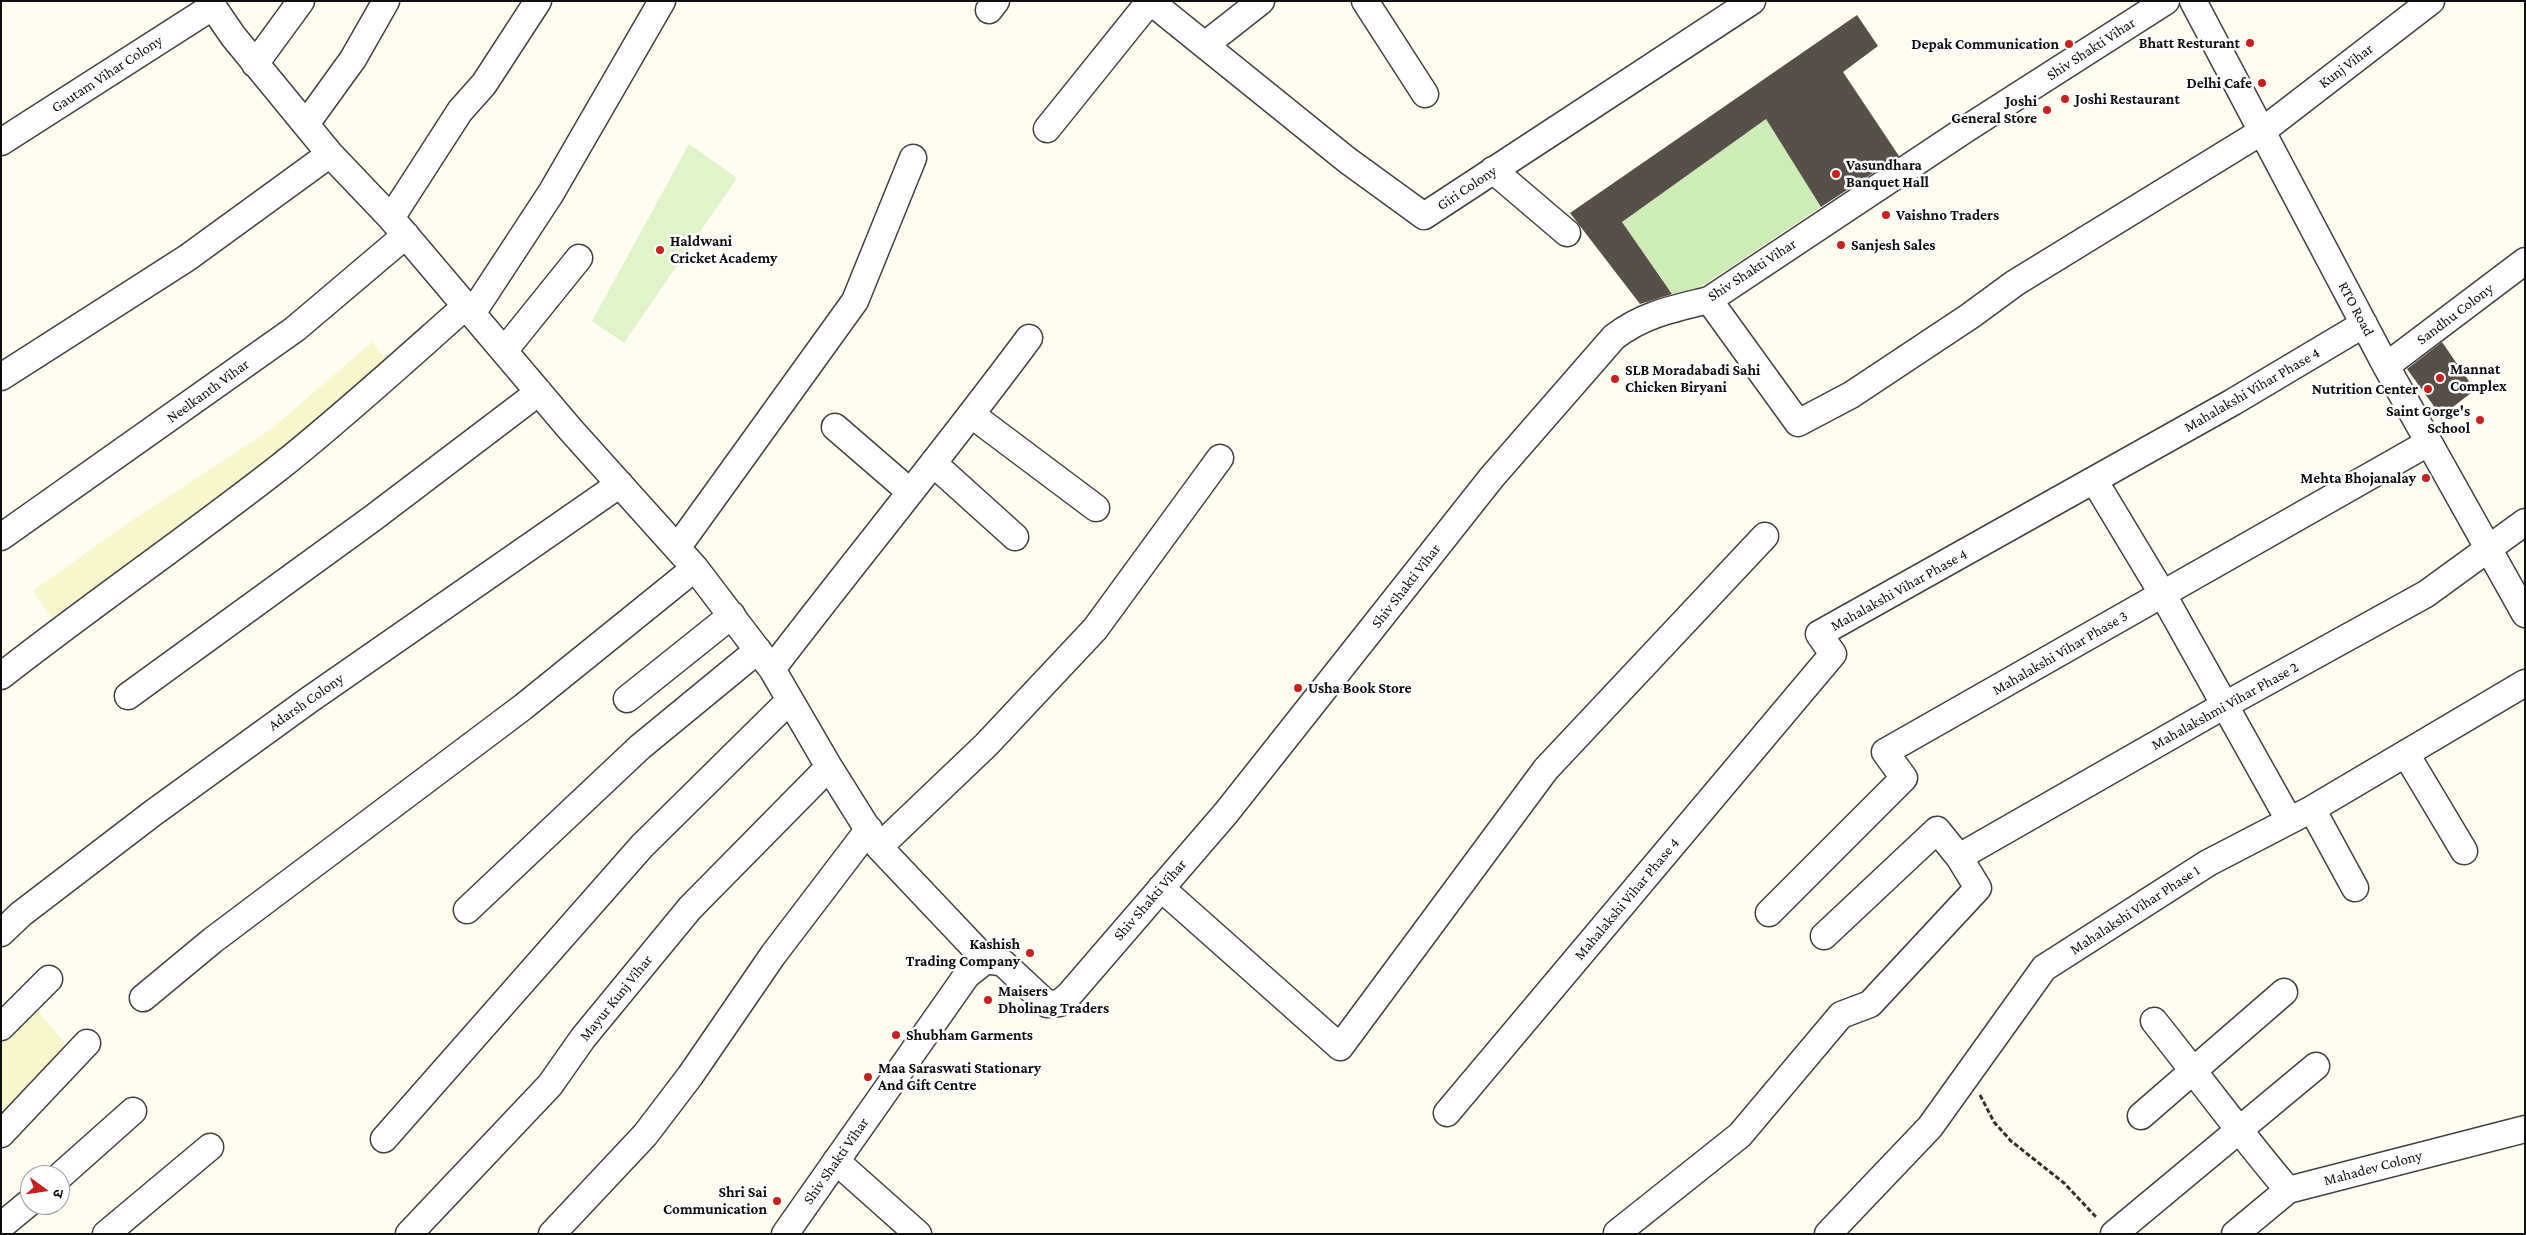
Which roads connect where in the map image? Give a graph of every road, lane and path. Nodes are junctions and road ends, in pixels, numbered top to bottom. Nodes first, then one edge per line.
1 (302, 1) edge
2 (386, 1) edge
3 (538, 1) edge
4 (662, 1) edge
5 (1150, 1) edge
6 (1261, 1) edge
7 (1365, 1) edge
8 (1752, 1) edge
9 (2166, 1) edge
10 (2431, 1) edge
11 (211, 4) edge
12 (2200, 5) edge
13 (1205, 45) junction
14 (255, 64) junction
15 (1425, 94) dead end
16 (306, 124) junction
17 (1047, 129) dead end
18 (2261, 132) junction
19 (1, 142) edge
20 (330, 154) junction
21 (913, 158) dead end
22 (1493, 170) junction
23 (399, 226) junction
24 (1567, 233) dead end
25 (579, 258) dead end
26 (2525, 261) edge
27 (1709, 300) junction
28 (470, 308) junction
29 (2364, 324) junction
30 (1029, 338) dead end
31 (504, 351) junction
32 (2386, 366) junction
33 (1, 378) edge
34 (539, 392) junction
35 (972, 415) junction
36 (835, 427) dead end
37 (2428, 443) junction
38 (1220, 458) dead end
39 (933, 463) junction
40 (2094, 480) junction
41 (620, 484) junction
42 (909, 491) junction
43 (1096, 508) dead end
44 (2525, 522) edge
45 (1765, 536) dead end
46 (1, 537) edge
47 (1015, 537) dead end
48 (677, 548) junction
49 (2488, 551) junction
50 (695, 568) junction
51 (2162, 593) junction
52 (2525, 614) edge
53 (732, 615) junction
54 (765, 660) junction
55 (1, 676) edge
56 (2525, 683) edge
57 (128, 696) dead end
58 (627, 699) dead end
59 (790, 700) junction
60 (2225, 705) junction
61 (2406, 754) junction
62 (829, 767) junction
63 (2312, 808) junction
64 (2290, 820) junction
65 (874, 838) junction
66 (2464, 850) dead end
67 (1959, 857) junction
68 (1161, 888) junction
69 (2355, 888) dead end
70 (467, 910) dead end
71 (1768, 913) dead end
72 (1, 933) edge
73 (1824, 936) dead end
74 (986, 960) junction
75 (49, 979) dead end
76 (2284, 992) dead end
77 (143, 998) dead end
78 (2154, 1021) dead end
79 (1, 1027) edge
80 (87, 1043) dead end
81 (2316, 1066) dead end
82 (2194, 1070) junction
83 (1969, 1073) junction
84 (133, 1111) dead end
85 (1446, 1113) dead end
86 (2141, 1116) dead end
87 (2525, 1129) edge
88 (2237, 1131) junction
89 (1, 1134) edge
90 (384, 1139) dead end
91 (210, 1147) dead end
92 (836, 1161) junction
93 (70, 1167) edge
94 (2288, 1190) junction
95 (20, 1210) edge
96 (1, 1226) edge
97 (2107, 1227) edge
98 (1617, 1233) edge
99 (106, 1234) edge
100 (409, 1234) edge
101 (552, 1234) edge
102 (784, 1234) edge
103 (918, 1234) edge
104 (1828, 1234) edge
105 (2235, 1234) edge

1 - 14 street
2 - 16 street
3 - 23 street, Neelkanth Vihar
4 - 28 street
5 - 13 street, Giri Colony
5 - 17 street
6 - 13 street
7 - 15 street
8 - 22 street, Giri Colony
9 - 27 street, Shiv Shakti Vihar
10 - 18 street, Kunj Vihar
11 - 14 street
11 - 19 street, Gautam Vihar Colony
12 - 18 street, RTO Road
13 - 22 street, Giri Colony
14 - 16 street
16 - 20 street
18 - 27 street, Kunj Vihar
18 - 29 street, RTO Road
20 - 23 street
20 - 33 street
21 - 48 street
22 - 24 street
23 - 28 street
23 - 46 street, Neelkanth Vihar
25 - 31 street
26 - 32 street, Sandhu Colony
27 - 68 street, Shiv Shakti Vihar
28 - 31 street
28 - 55 street
29 - 32 street, RTO Road
29 - 40 street, Mahalakshi Vihar Phase 4
30 - 35 street
31 - 34 street
32 - 37 street, RTO Road
34 - 41 street
34 - 57 street
35 - 39 street
35 - 43 street
36 - 42 street
37 - 49 street, RTO Road
37 - 51 street, Mahalakshi Vihar Phase 3
38 - 65 street
39 - 42 street
39 - 47 street
40 - 51 street
40 - 85 street, Mahalakshi Vihar Phase 4
41 - 48 street
41 - 72 street, Adarsh Colony
42 - 54 street
44 - 49 street, Mahalakshmi Vihar Phase 2
45 - 68 street
48 - 50 street
49 - 52 street, RTO Road
49 - 60 street, Mahalakshmi Vihar Phase 2
50 - 53 street
50 - 77 street
51 - 60 street
51 - 71 street, Mahalakshi Vihar Phase 3
53 - 54 street
53 - 58 street
54 - 59 street
54 - 70 street
56 - 61 street, Mahalakshi Vihar Phase 1
59 - 62 street
59 - 90 street
60 - 64 street
60 - 67 street, Mahalakshmi Vihar Phase 2
61 - 63 street, Mahalakshi Vihar Phase 1
61 - 66 street
62 - 65 street
62 - 100 street, Mayur Kunj Vihar
63 - 64 street, Mahalakshi Vihar Phase 1
63 - 69 street
64 - 83 street, Mahalakshi Vihar Phase 1
65 - 74 street
65 - 101 street
67 - 73 street
67 - 98 street
68 - 74 street, Shiv Shakti Vihar
74 - 92 street, Shiv Shakti Vihar
75 - 79 street
76 - 82 street
78 - 82 street
80 - 89 street
81 - 88 street
82 - 86 street
82 - 88 street
83 - 97 path
83 - 104 street, Mahalakshi Vihar Phase 1
84 - 93 street
87 - 94 street, Mahadev Colony
88 - 94 street
88 - 97 street
91 - 99 street
92 - 102 street, Shiv Shakti Vihar
92 - 103 street
94 - 105 street, Mahadev Colony
95 - 96 street

